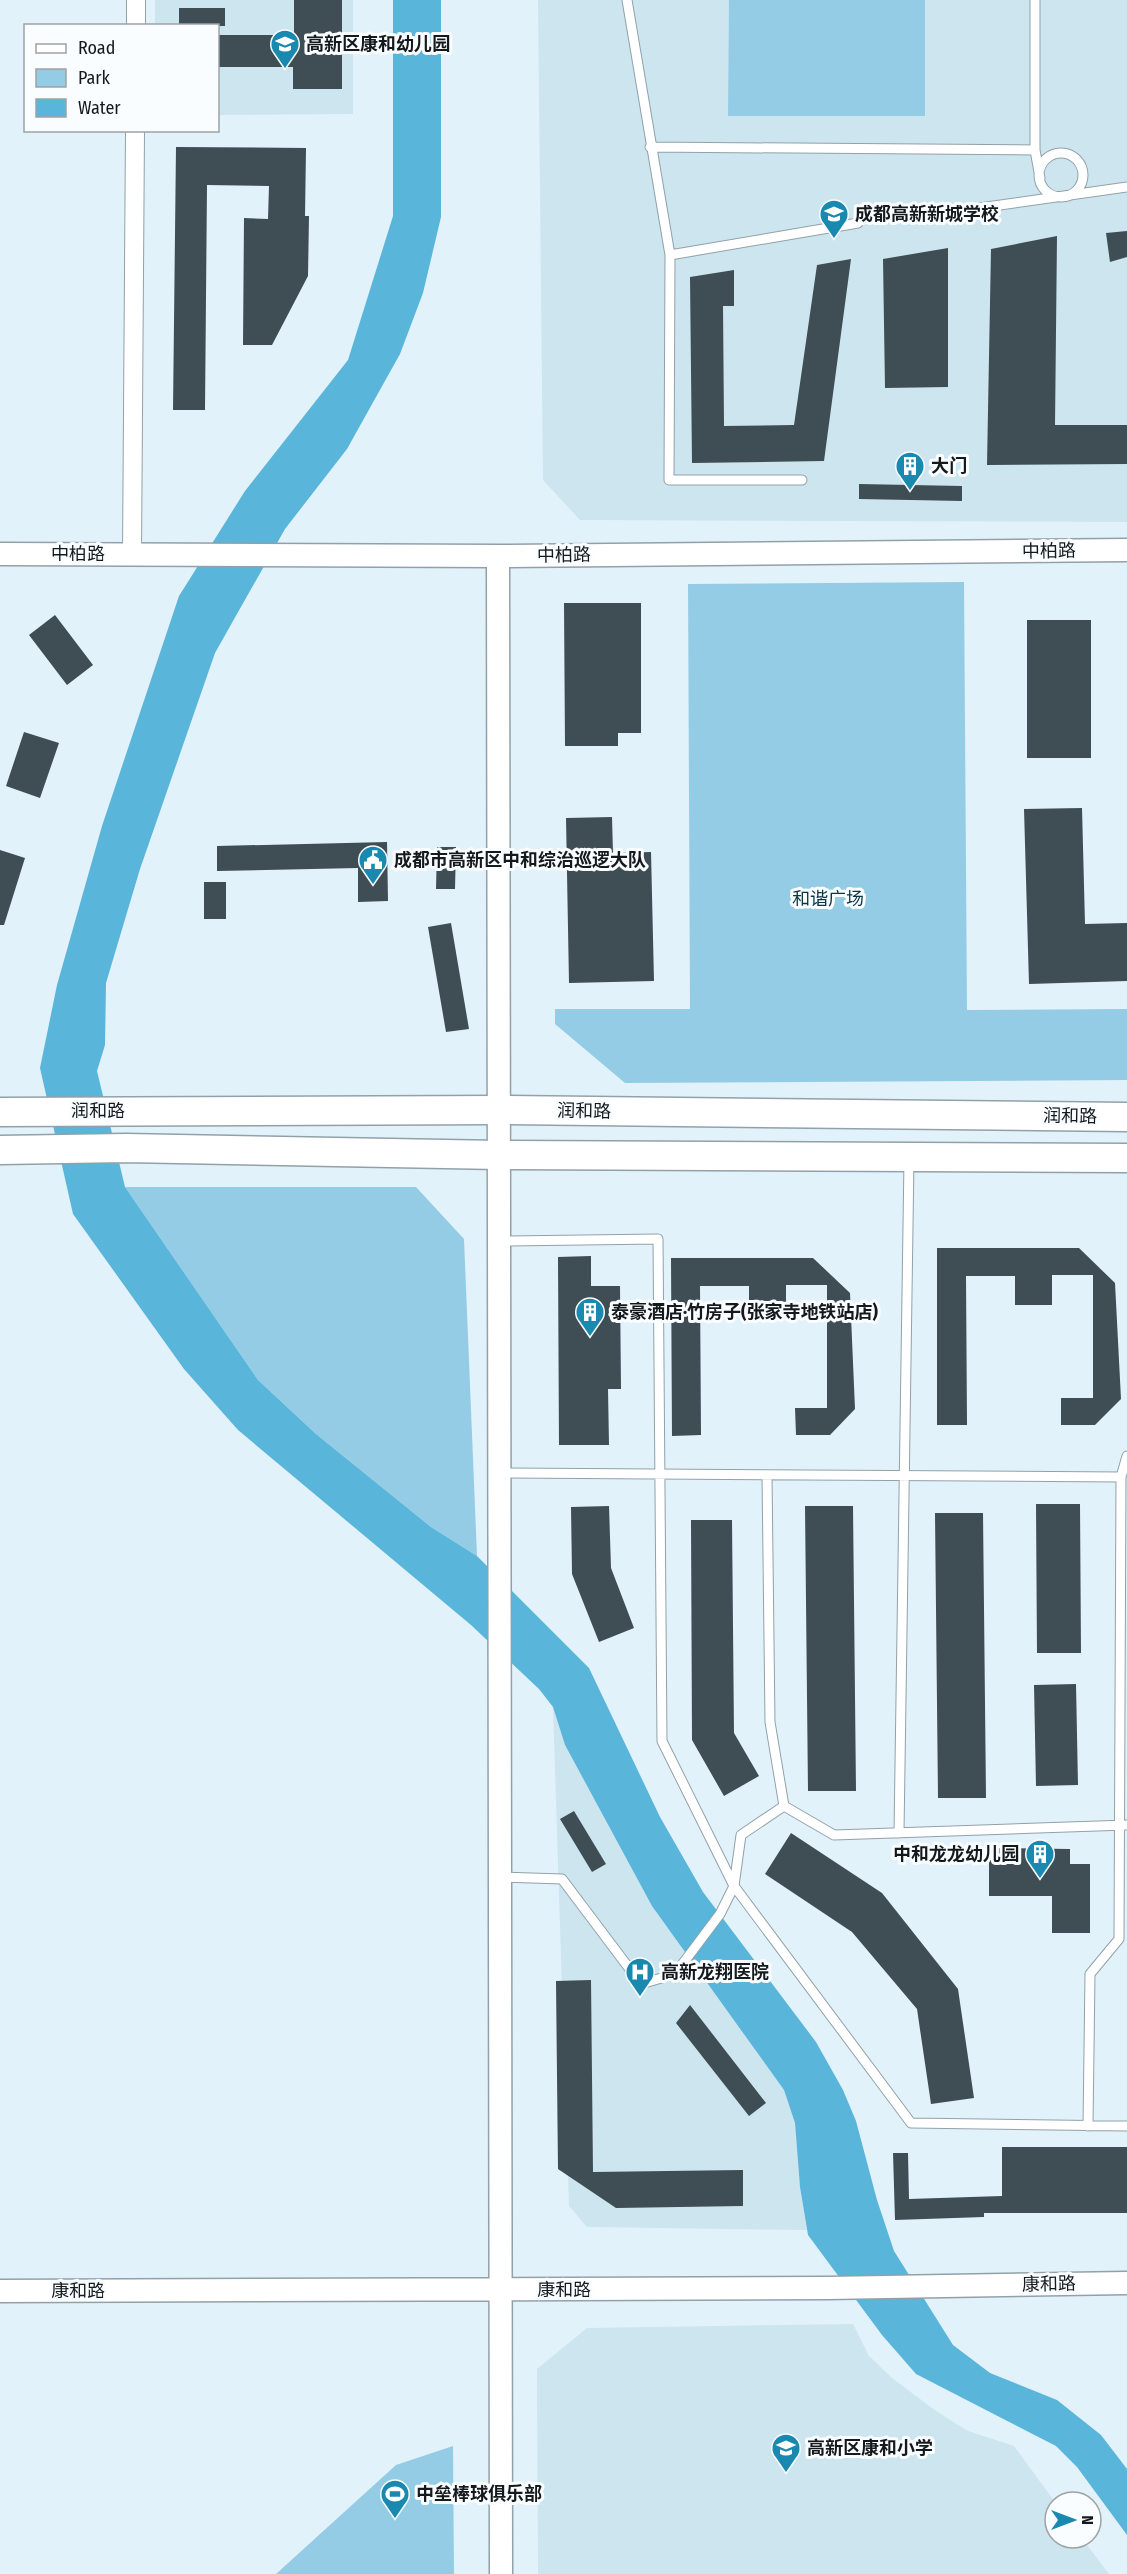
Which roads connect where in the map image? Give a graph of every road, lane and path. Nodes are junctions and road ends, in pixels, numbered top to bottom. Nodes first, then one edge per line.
1 (136, 0) edge
2 (627, 0) edge
3 (1035, 0) edge
4 (136, 24) edge
5 (135, 132) edge
6 (650, 147) junction
7 (1035, 150) junction
8 (1040, 178) junction
9 (1127, 187) edge
10 (1066, 197) junction
11 (972, 208) dead end
12 (858, 223) dead end
13 (670, 255) junction
14 (802, 480) dead end
15 (1127, 550) edge
16 (0, 554) edge
17 (132, 554) junction
18 (498, 556) junction
19 (499, 1110) junction
20 (0, 1112) edge
21 (1127, 1117) edge
22 (0, 1150) edge
23 (499, 1155) junction
24 (909, 1157) junction
25 (1127, 1158) edge
26 (500, 1241) junction
27 (1127, 1456) edge
28 (500, 1473) junction
29 (660, 1474) junction
30 (767, 1475) junction
31 (904, 1475) junction
32 (1120, 1477) junction
33 (1124, 1521) edge
34 (784, 1806) junction
35 (1123, 1825) edge
36 (899, 1833) junction
37 (500, 1876) junction
38 (734, 1887) junction
39 (1123, 1939) edge
40 (1088, 2126) junction
41 (1127, 2126) edge
42 (1127, 2283) edge
43 (501, 2290) junction
44 (0, 2291) edge
45 (501, 2574) edge

1 - 4 street
2 - 6 lane
3 - 7 lane
5 - 17 street
6 - 7 lane
6 - 13 lane
7 - 8 lane
8 - 10 lane
8 - 10 lane
9 - 10 lane
10 - 11 lane
12 - 13 lane
13 - 14 lane
15 - 18 street, 中柏路
16 - 17 street, 中柏路
17 - 18 street, 中柏路
18 - 19 street
19 - 20 main road, 润和路
19 - 21 main road, 润和路
19 - 23 street
22 - 23 main road, 润和路
23 - 24 main road, 润和路
23 - 26 street
24 - 25 main road, 润和路
24 - 31 lane
26 - 28 street
26 - 29 lane
27 - 32 lane
28 - 29 lane
28 - 37 street
29 - 30 lane
29 - 38 lane
30 - 31 lane
30 - 34 lane
31 - 32 lane
31 - 36 lane
32 - 33 lane
33 - 35 lane
34 - 36 lane
34 - 38 lane
35 - 36 lane
35 - 39 lane
37 - 38 lane
37 - 43 street
38 - 40 lane
39 - 40 lane
40 - 41 lane
42 - 43 street, 康和路
43 - 44 street, 康和路
43 - 45 street

